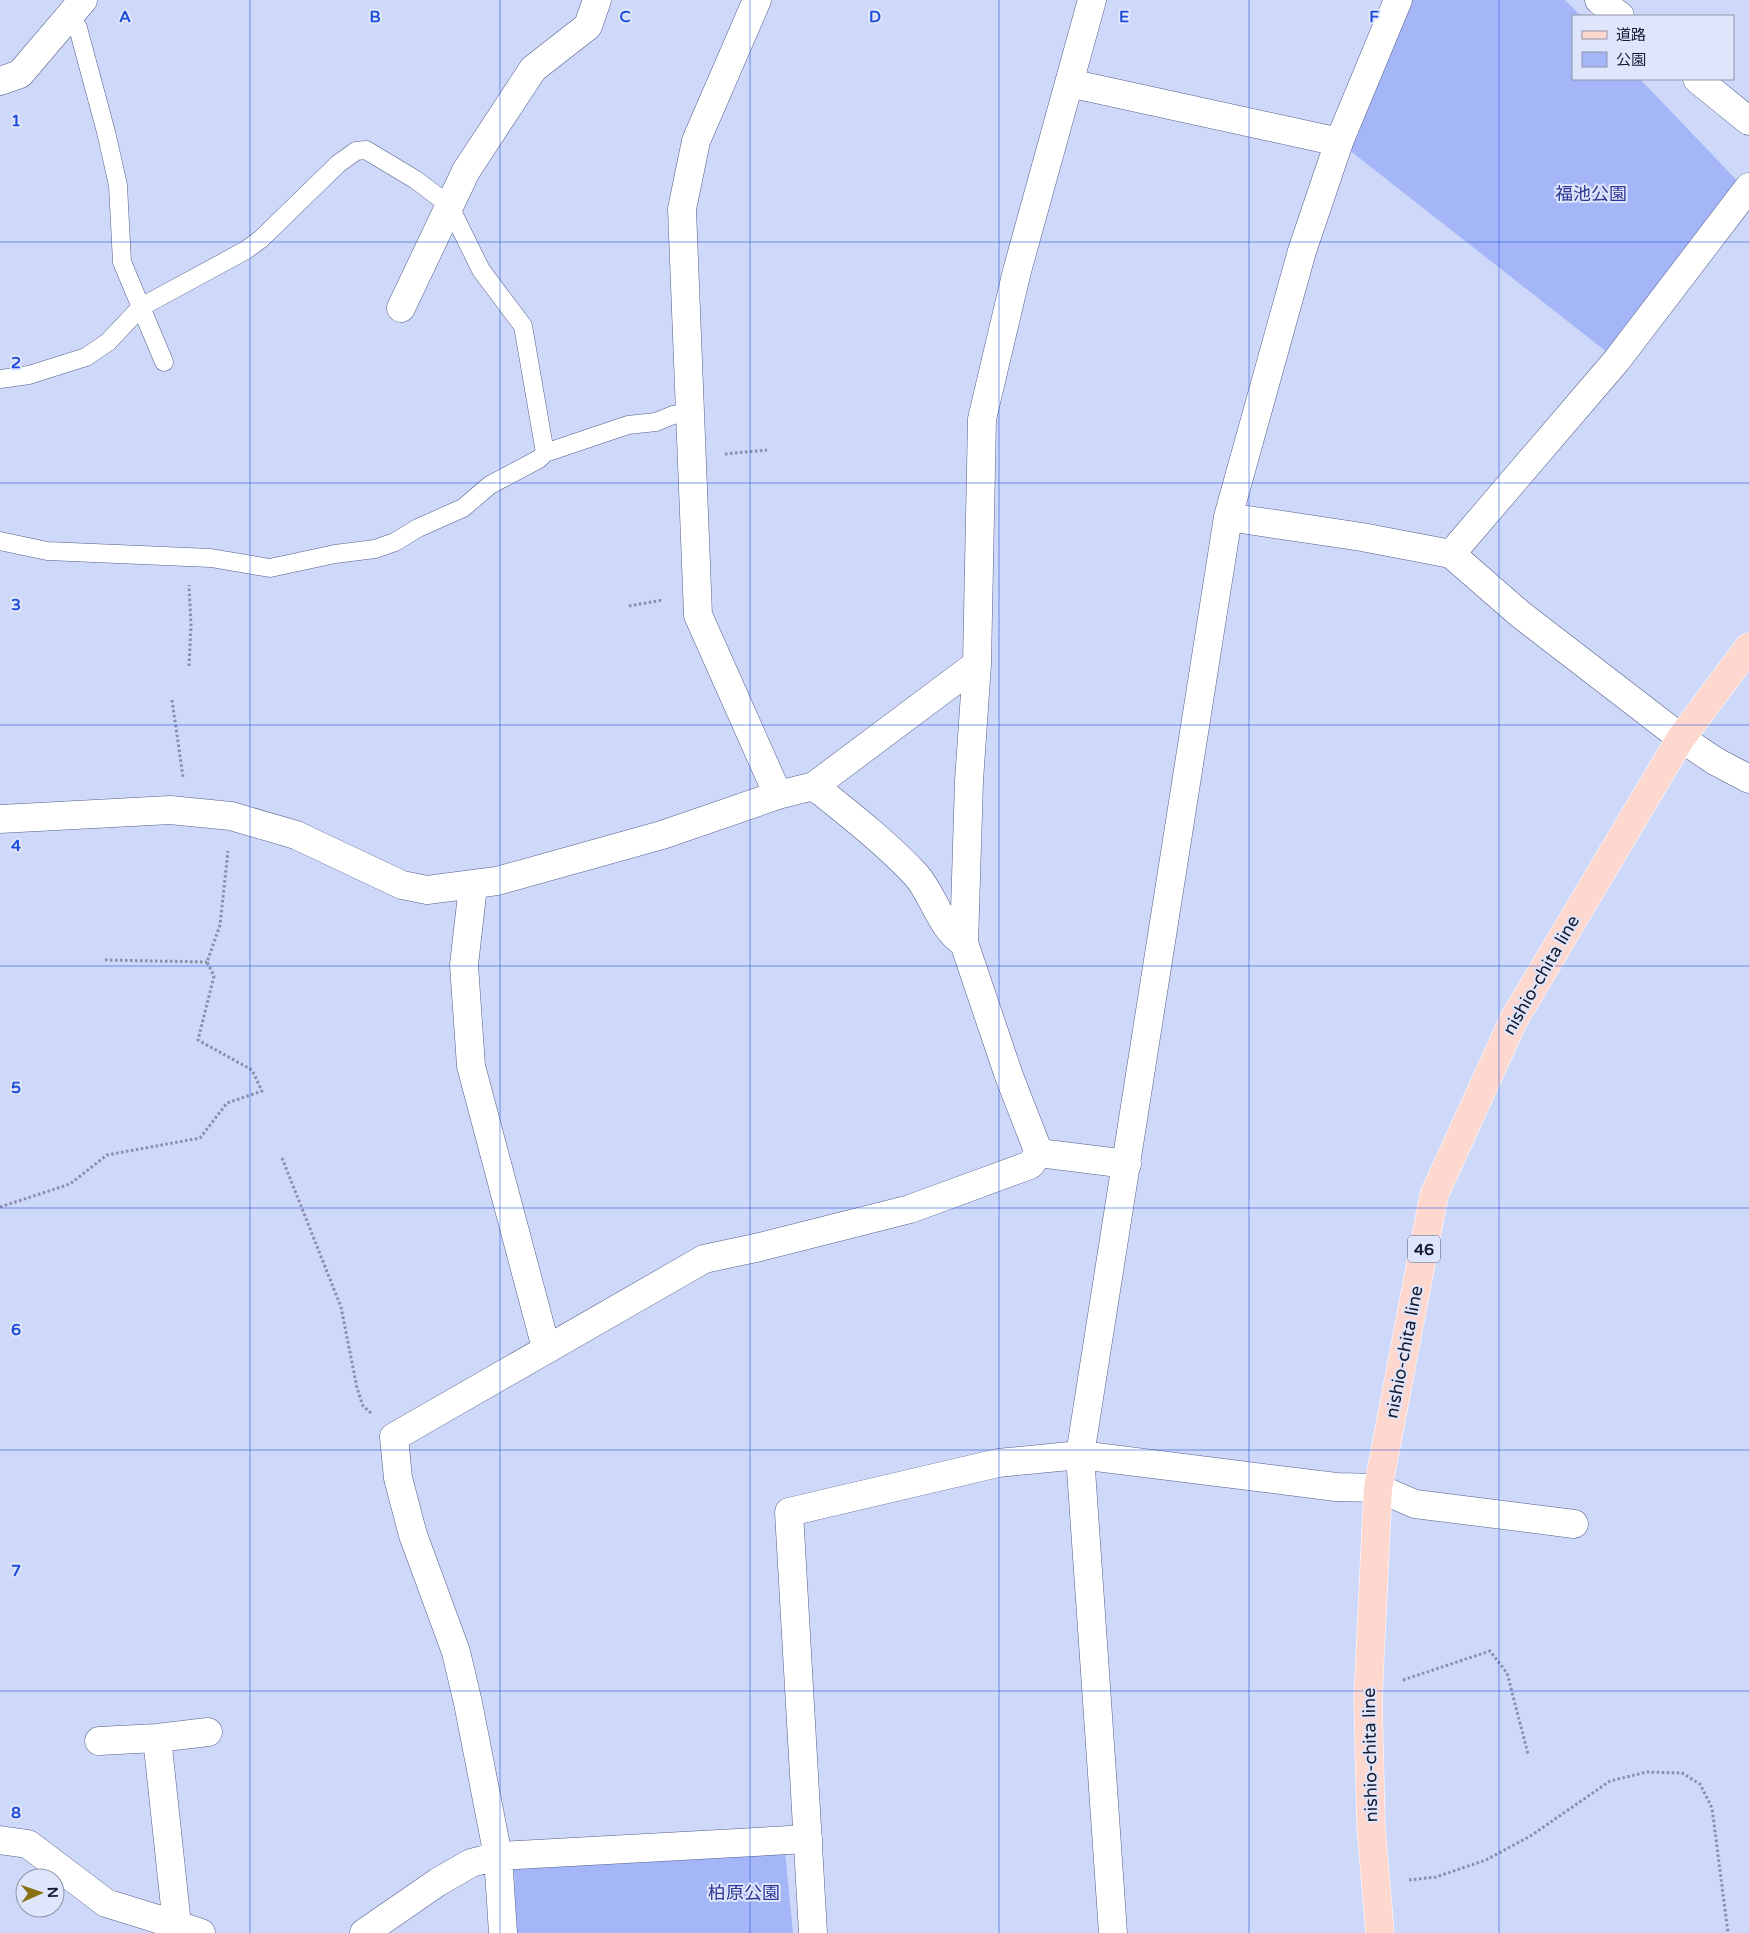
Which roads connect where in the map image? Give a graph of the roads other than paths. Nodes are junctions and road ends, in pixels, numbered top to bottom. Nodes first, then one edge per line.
1 (597, 0) edge
2 (757, 0) edge
3 (1092, 0) edge
4 (1398, 0) edge
5 (1600, 0) edge
6 (76, 8) edge
7 (1619, 15) edge
8 (1698, 80) edge
9 (0, 81) edge
10 (1069, 83) junction
11 (1749, 121) edge
12 (1339, 142) junction
13 (1748, 190) edge
14 (449, 205) junction
15 (142, 306) junction
16 (401, 308) dead end
17 (164, 362) dead end
18 (0, 379) edge
19 (689, 413) junction
20 (545, 453) junction
21 (1228, 517) junction
22 (0, 541) edge
23 (1451, 554) junction
24 (1749, 647) edge
25 (977, 664) junction
26 (1681, 738) junction
27 (1749, 778) edge
28 (814, 786) junction
29 (778, 795) junction
30 (0, 819) edge
31 (473, 886) junction
32 (964, 943) junction
33 (1039, 1153) junction
34 (1127, 1164) junction
35 (546, 1348) junction
36 (1080, 1455) junction
37 (1378, 1488) junction
38 (1574, 1524) dead end
39 (208, 1732) dead end
40 (157, 1738) junction
41 (99, 1741) dead end
42 (808, 1839) junction
43 (0, 1840) edge
44 (498, 1856) junction
45 (189, 1929) edge
46 (366, 1932) edge
47 (502, 1933) edge
48 (814, 1933) edge
49 (1113, 1933) edge
50 (1380, 1933) edge

1 - 14 street
2 - 19 street
3 - 10 street
4 - 12 street
5 - 7 street
6 - 9 street
6 - 15 lane
8 - 11 street
10 - 12 street
10 - 25 street
12 - 21 street
13 - 23 street
14 - 15 lane
14 - 16 street
14 - 20 lane
15 - 17 lane
15 - 18 lane
19 - 20 lane
19 - 29 street
20 - 22 lane
21 - 23 street
21 - 34 street
23 - 26 street
24 - 26 main road, nishio-chita line / 46
25 - 28 street
25 - 32 street
26 - 27 street
26 - 37 main road, nishio-chita line / 46
28 - 29 street
28 - 32 street
29 - 31 street
30 - 31 street
31 - 35 street
32 - 33 street
33 - 34 street
33 - 35 street
34 - 36 street
35 - 44 street
36 - 37 street
36 - 42 street
36 - 49 street
37 - 38 street
37 - 50 main road, nishio-chita line / 46
39 - 40 street
40 - 41 street
40 - 45 street
42 - 44 street
42 - 48 street
43 - 45 street
44 - 46 street
44 - 47 street

